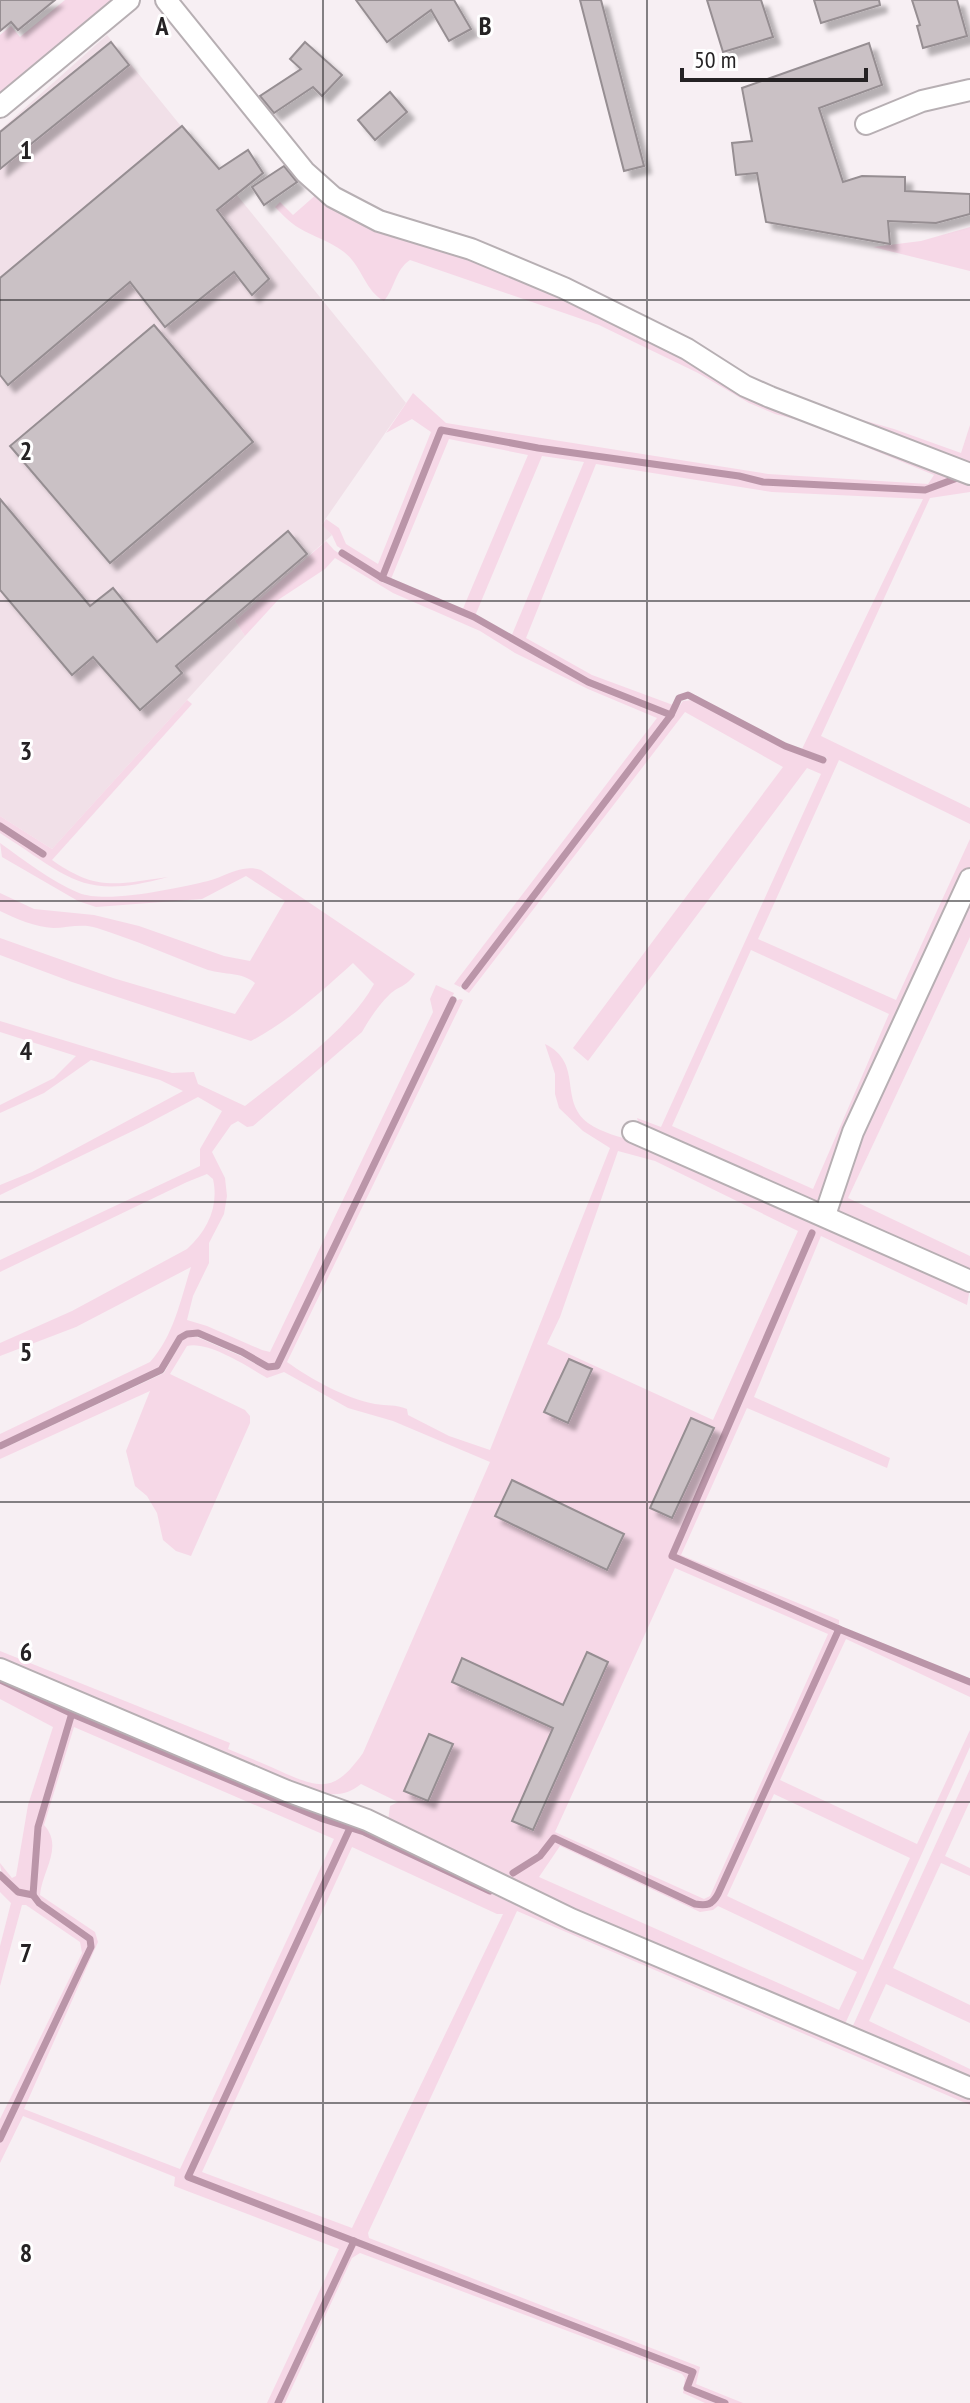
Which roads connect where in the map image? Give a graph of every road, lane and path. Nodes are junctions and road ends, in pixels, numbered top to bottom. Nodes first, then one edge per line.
1 (129, 0) edge
2 (166, 0) edge
3 (970, 90) edge
4 (0, 107) edge
5 (866, 124) dead end
6 (970, 474) edge
7 (970, 879) edge
8 (633, 1132) dead end
9 (825, 1215) junction
10 (970, 1281) edge
11 (0, 1669) edge
12 (970, 2088) edge

1 - 4 street
2 - 6 street
3 - 5 street
7 - 9 street
8 - 9 street
9 - 10 street
11 - 12 street

